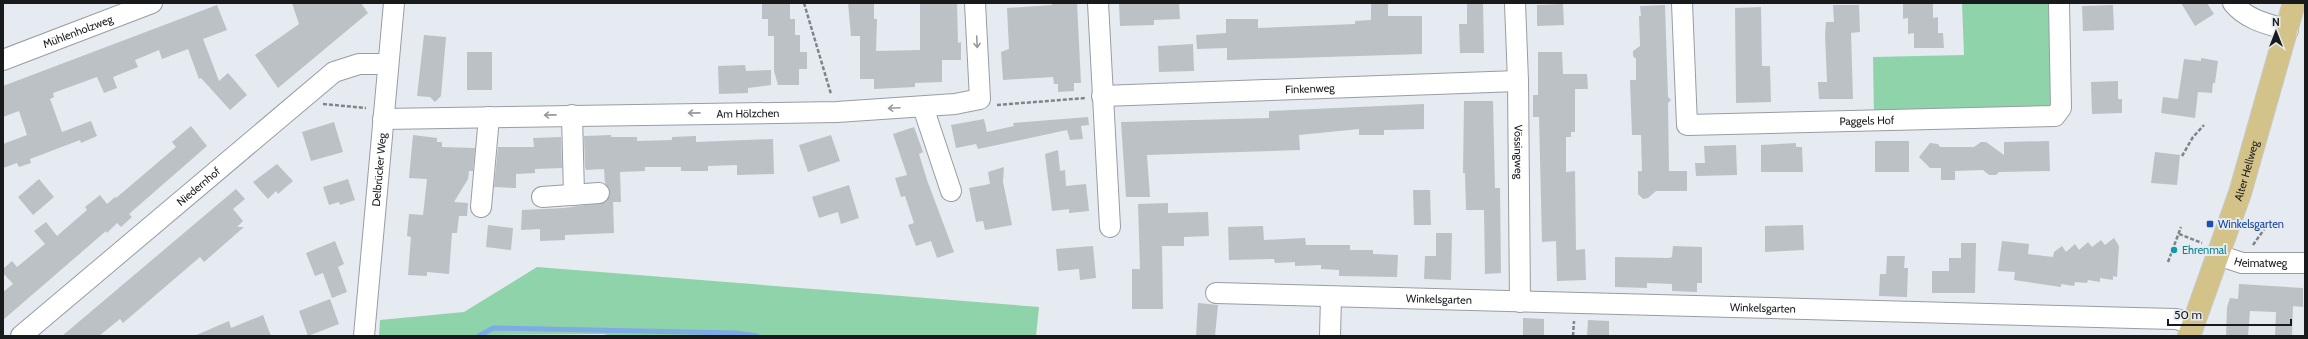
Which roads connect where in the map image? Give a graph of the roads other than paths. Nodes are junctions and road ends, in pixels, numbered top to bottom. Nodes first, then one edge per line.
1 (152, 3) edge
2 (394, 3) edge
3 (975, 3) edge
4 (1098, 3) edge
5 (1515, 3) edge
6 (1682, 3) edge
7 (2059, 3) edge
8 (2233, 3) edge
9 (2294, 3) edge
10 (2288, 30) junction
11 (3, 60) edge
12 (387, 64) junction
13 (1518, 81) junction
14 (1102, 96) junction
15 (923, 107) junction
16 (383, 114) junction
17 (572, 115) junction
18 (489, 117) junction
19 (951, 191) dead end
20 (599, 193) dead end
21 (574, 195) junction
22 (542, 198) dead end
23 (481, 207) dead end
24 (1110, 227) dead end
25 (2218, 255) junction
26 (2305, 263) edge
27 (1216, 293) dead end
28 (1331, 298) junction
29 (1520, 302) junction
30 (2191, 330) edge
31 (21, 336) edge
32 (364, 336) edge
33 (1330, 336) edge

1 - 11 street, Mühlenholzweg
2 - 12 street, Delbrücker Weg
3 -> 15 street, Am Hölzchen
4 - 14 street
5 - 13 street, Vössingweg
6 - 7 street, Paggels Hof
8 - 10 street
9 - 10 main road, Alter Hellweg
10 - 25 main road, Alter Hellweg
12 - 16 street, Delbrücker Weg
12 - 31 street, Niedernhof
13 - 14 street, Finkenweg
13 - 29 street, Vössingweg
14 - 24 street
15 -> 17 street, Am Hölzchen
15 - 19 street
16 - 18 street, Am Hölzchen
16 - 32 street, Delbrücker Weg
17 -> 18 street, Am Hölzchen
17 - 21 street
18 - 23 street
20 - 21 street
21 - 22 street
25 - 26 street, Heimatweg
25 - 30 main road, Alter Hellweg
27 - 28 street, Winkelsgarten
28 - 29 street, Winkelsgarten
28 - 33 street
29 - 30 street, Winkelsgarten

